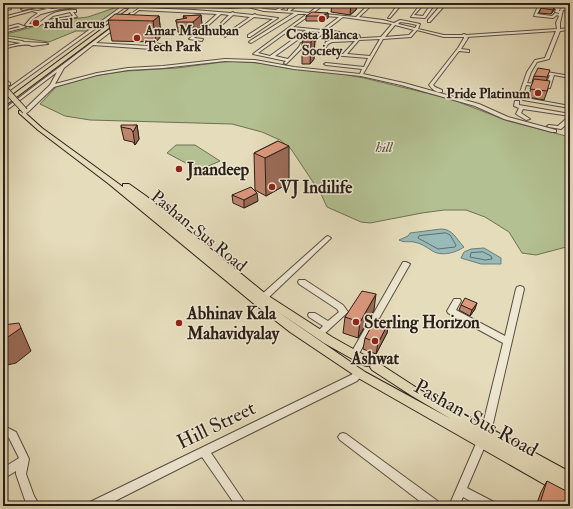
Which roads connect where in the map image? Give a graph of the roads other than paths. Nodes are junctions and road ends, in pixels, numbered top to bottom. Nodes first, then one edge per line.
1 (87, 3) edge
2 (129, 3) edge
3 (135, 3) edge
4 (255, 3) edge
5 (268, 3) edge
6 (286, 3) edge
7 (301, 3) edge
8 (312, 3) edge
9 (324, 3) edge
10 (368, 3) edge
11 (372, 3) edge
12 (401, 3) edge
13 (429, 3) edge
14 (445, 3) edge
15 (518, 3) edge
16 (564, 3) edge
17 (62, 4) edge
18 (101, 4) junction
19 (422, 4) edge
20 (206, 5) junction
21 (248, 5) edge
22 (95, 6) junction
23 (141, 6) edge
24 (196, 6) junction
25 (431, 7) junction
26 (23, 9) dead end
27 (127, 9) junction
28 (192, 10) junction
29 (278, 10) junction
30 (289, 10) junction
31 (416, 10) junction
32 (570, 10) edge
33 (71, 11) junction
34 (202, 11) junction
35 (300, 11) junction
36 (561, 11) junction
37 (12, 12) dead end
38 (218, 12) junction
39 (312, 12) junction
40 (428, 12) junction
41 (233, 13) junction
42 (19, 14) junction
43 (198, 15) edge
44 (255, 15) junction
45 (342, 16) junction
46 (354, 17) junction
47 (390, 17) dead end
48 (3, 18) edge
49 (123, 20) junction
50 (46, 21) junction
51 (130, 21) edge
52 (422, 21) dead end
53 (429, 21) dead end
54 (223, 24) dead end
55 (394, 24) junction
56 (419, 25) junction
57 (290, 28) junction
58 (570, 28) edge
59 (3, 29) edge
60 (559, 29) junction
61 (308, 30) junction
62 (416, 30) junction
63 (3, 32) edge
64 (323, 32) junction
65 (335, 33) junction
66 (431, 34) junction
67 (465, 35) junction
68 (226, 36) dead end
69 (249, 36) dead end
70 (410, 36) junction
71 (415, 36) dead end
72 (420, 36) dead end
73 (382, 37) junction
74 (373, 38) junction
75 (3, 39) edge
76 (358, 39) junction
77 (202, 40) dead end
78 (327, 40) dead end
79 (251, 42) dead end
80 (26, 43) junction
81 (143, 43) dead end
82 (35, 44) junction
83 (46, 44) dead end
84 (92, 44) junction
85 (154, 44) dead end
86 (288, 44) junction
87 (302, 44) junction
88 (266, 45) junction
89 (273, 45) dead end
90 (281, 45) dead end
91 (119, 46) junction
92 (3, 48) edge
93 (17, 50) dead end
94 (459, 50) junction
95 (468, 51) dead end
96 (331, 54) junction
97 (344, 55) junction
98 (271, 57) junction
99 (370, 57) junction
100 (289, 60) junction
101 (326, 64) junction
102 (63, 65) junction
103 (284, 66) junction
104 (40, 68) junction
105 (145, 68) junction
106 (365, 68) junction
107 (322, 70) junction
108 (531, 70) junction
109 (552, 74) junction
110 (360, 75) junction
111 (570, 78) edge
112 (3, 80) edge
113 (525, 84) junction
114 (5, 86) edge
115 (52, 86) junction
116 (548, 88) edge
117 (3, 93) edge
118 (444, 95) junction
119 (3, 99) edge
120 (544, 102) junction
121 (3, 105) edge
122 (568, 106) edge
123 (522, 107) junction
124 (26, 110) junction
125 (3, 112) edge
126 (513, 113) dead end
127 (570, 117) edge
128 (554, 131) dead end
129 (141, 198) junction
130 (328, 238) dead end
131 (406, 264) dead end
132 (302, 282) dead end
133 (520, 289) dead end
134 (264, 297) junction
135 (456, 301) dead end
136 (312, 315) dead end
137 (329, 326) junction
138 (319, 334) junction
139 (507, 341) junction
140 (354, 355) junction
141 (371, 364) junction
142 (359, 376) junction
143 (3, 434) edge
144 (343, 437) dead end
145 (484, 437) junction
146 (204, 451) junction
147 (23, 461) junction
148 (3, 474) edge
149 (570, 479) edge
150 (461, 490) junction
151 (570, 492) edge
152 (35, 506) edge
153 (94, 506) edge
154 (242, 506) edge
155 (435, 506) edge
156 (454, 506) edge
157 (490, 506) edge

1 - 18 street
2 - 27 street
3 - 27 highway
4 - 5 street
6 - 29 street
7 - 8 street
7 - 30 street
9 - 39 street
10 - 46 street
11 - 46 street
12 - 47 street
13 - 25 street
14 - 53 street
15 - 36 street
16 - 36 street
17 - 17 street
18 - 22 street
18 - 27 street
19 - 25 street
19 - 31 street
20 - 21 street
20 - 23 street
20 - 24 street
21 - 29 street
21 - 35 street
22 - 33 street
22 - 50 street
23 - 24 street
23 - 27 highway, bridge
23 - 27 street
23 - 28 street
23 - 49 street
24 - 28 street
25 - 40 street
26 - 42 street
27 - 102 highway
27 - 104 highway
28 - 34 street
29 - 30 street
30 - 35 street
31 - 40 street
31 - 40 street
32 - 36 street
33 - 50 street
33 - 50 street
34 - 38 street
34 - 43 street
35 - 39 street
35 - 79 street
36 - 36 street
36 - 60 street
37 - 42 street
38 - 41 street
38 - 77 street
39 - 45 street
39 - 46 street
39 - 57 street
41 - 44 street
41 - 54 street
42 - 48 street
44 - 68 street
44 - 69 street
45 - 46 street
45 - 64 street
46 - 55 street
49 - 51 street
49 - 84 street
52 - 56 street
55 - 56 street
55 - 62 street
55 - 73 street
56 - 62 street
57 - 61 street
57 - 88 street
58 - 60 street
59 - 63 street
60 - 67 street
60 - 108 street
61 - 64 street
61 - 86 street
62 - 66 street
62 - 67 street
62 - 70 street
64 - 65 street
64 - 87 street
65 - 74 street
65 - 78 street
66 - 67 street
66 - 72 street
67 - 94 street
70 - 71 street
70 - 73 street
73 - 74 street
73 - 99 street
74 - 76 street
75 - 80 street
76 - 96 street
76 - 97 street
80 - 82 street
80 - 92 street
81 - 91 street
82 - 83 street
82 - 93 street
84 - 91 street
84 - 102 street
85 - 91 street
86 - 87 street
86 - 90 street
86 - 98 street
87 - 100 street
88 - 89 street
88 - 98 street
94 - 95 street
94 - 118 street
96 - 97 street
96 - 101 street
97 - 99 street
98 - 100 street
99 - 106 street
100 - 103 street
101 - 106 street
101 - 107 street
102 - 115 street
102 - 121 highway
102 - 125 street
103 - 105 street
103 - 107 street
104 - 114 street
104 - 117 street
104 - 119 highway
105 - 110 street
105 - 115 street
106 - 110 street
107 - 110 street
108 - 109 street
108 - 113 street
109 - 111 street
109 - 113 street
110 - 118 street
112 - 114 street
113 - 120 street
114 - 124 main road, bridge
115 - 124 street
116 - 120 street
117 - 124 main road
118 - 128 street
120 - 122 street
123 - 126 street
123 - 127 street
123 - 127 street
124 - 129 main road, Pashan-Sus Road
129 - 134 main road, Pashan-Sus Road
129 - 142 main road, Pashan-Sus Road
130 - 134 street
131 - 140 street
132 - 137 street
133 - 139 street
134 - 138 main road, Pashan-Sus Road
135 - 139 street
136 - 137 street
137 - 138 street
138 - 140 main road, Pashan-Sus Road
139 - 145 street
140 - 141 main road, Pashan-Sus Road
141 - 142 main road
141 - 145 main road, Pashan-Sus Road
142 - 145 main road, Pashan-Sus Road
142 - 146 street, Hill Street
143 - 147 street
144 - 155 street
145 - 149 main road, Pashan-Sus Road
145 - 150 street
145 - 151 main road, Pashan-Sus Road
146 - 153 street, Hill Street
146 - 154 street
147 - 148 street
147 - 152 street
150 - 156 street
150 - 157 street

